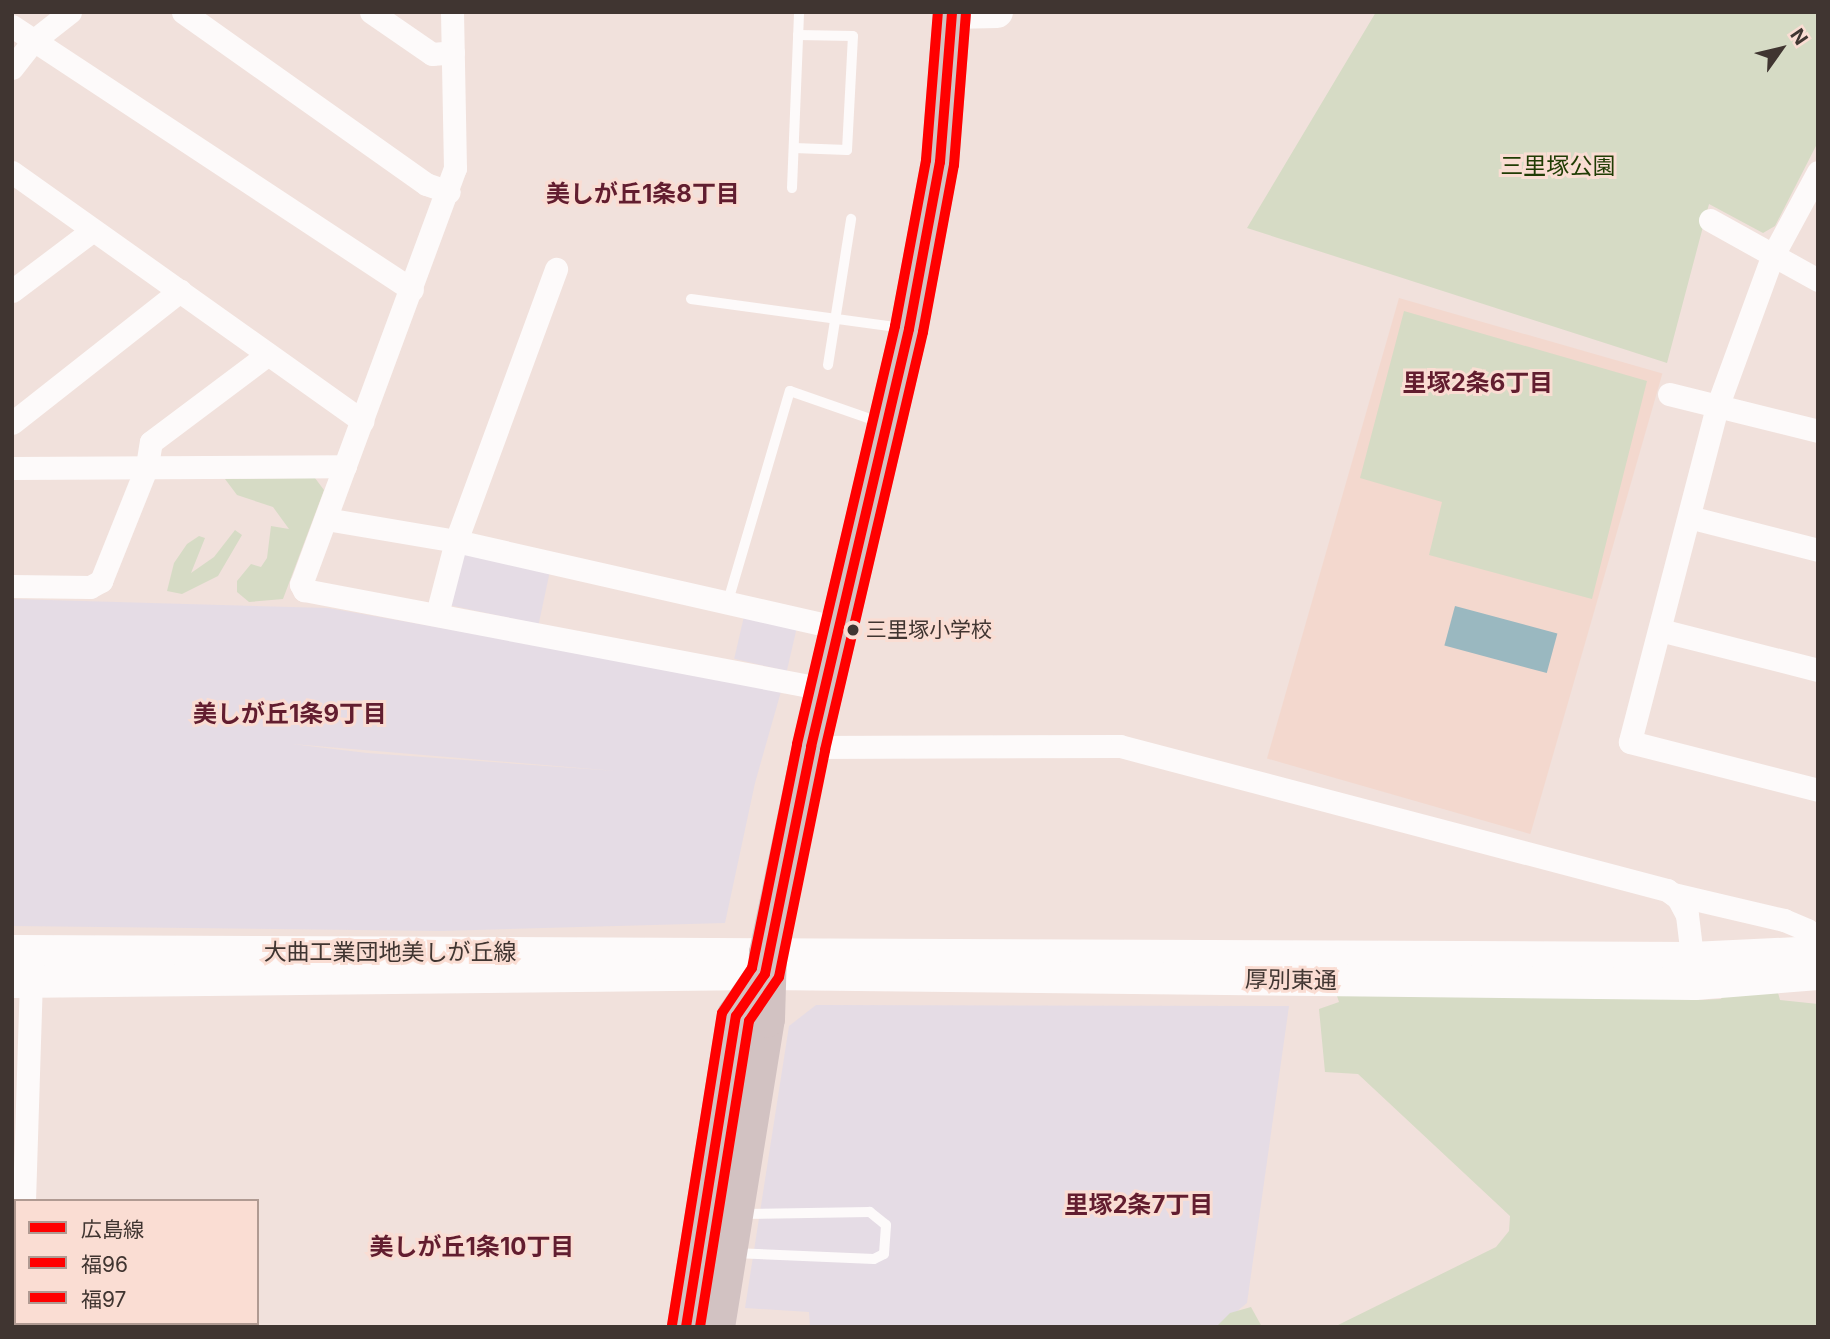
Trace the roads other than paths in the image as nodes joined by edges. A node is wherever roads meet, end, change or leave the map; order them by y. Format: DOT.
graph roads {
  1 [pos="70,12"];
  2 [pos="183,12"];
  3 [pos="371,12"];
  4 [pos="452,12"];
  5 [pos="799,12"];
  6 [pos="997,12"];
  7 [pos="952,13"];
  8 [pos="12,26"];
  9 [pos="798,35"];
  10 [pos="33,41"];
  11 [pos="453,52"];
  12 [pos="12,68"];
  13 [pos="794,148"];
  14 [pos="12,172"];
  15 [pos="1818,172"];
  16 [pos="792,188"];
  17 [pos="449,192"];
  18 [pos="851,219"];
  19 [pos="1710,219"];
  20 [pos="93,230"];
  21 [pos="1772,257"];
  22 [pos="556,270"];
  23 [pos="1818,280"];
  24 [pos="412,290"];
  25 [pos="12,291"];
  26 [pos="180,291"];
  27 [pos="691,299"];
  28 [pos="837,319"];
  29 [pos="909,329"];
  30 [pos="268,354"];
  31 [pos="828,365"];
  32 [pos="1669,394"];
  33 [pos="1717,407"];
  34 [pos="363,421"];
  35 [pos="12,424"];
  36 [pos="888,425"];
  37 [pos="1818,431"];
  38 [pos="147,466"];
  39 [pos="345,466"];
  40 [pos="12,468"];
  41 [pos="1689,517"];
  42 [pos="326,519"];
  43 [pos="456,541"];
  44 [pos="1818,550"];
  45 [pos="12,586"];
  46 [pos="728,601"];
  47 [pos="437,614"];
  48 [pos="840,628"];
  49 [pos="1660,630"];
  50 [pos="1818,670"];
  51 [pos="825,689"];
  52 [pos="810,747"];
  53 [pos="1818,790"];
  54 [pos="1673,894"];
  55 [pos="1818,950"];
  56 [pos="12,951"];
  57 [pos="766,964"];
  58 [pos="1693,971"];
  59 [pos="1818,974"];
  60 [pos="21,982"];
  61 [pos="23,1199"];
  62 [pos="737,1214"];
  63 [pos="730,1253"];
  64 [pos="686,1327"];
  65 [pos="716,1327"];
  1 -- 10 [label="street"];
  2 -- 17 [label="street"];
  3 -- 11 [label="street"];
  4 -- 11 [label="street"];
  5 -- 9 [label="lane"];
  6 -- 7 [label="main road"];
  7 -- 29 [label="highway"];
  8 -- 10 [label="street"];
  9 -- 13 [label="lane"];
  9 -- 13 [label="lane"];
  10 -- 12 [label="street"];
  10 -- 24 [label="street"];
  11 -- 17 [label="street"];
  13 -- 16 [label="lane"];
  14 -- 20 [label="street"];
  15 -- 21 [label="street"];
  17 -- 24 [label="street"];
  18 -- 28 [label="lane"];
  19 -- 21 [label="street"];
  20 -- 25 [label="street"];
  20 -- 26 [label="street"];
  21 -- 23 [label="street"];
  21 -- 33 [label="street"];
  22 -- 43 [label="street"];
  24 -- 34 [label="street"];
  26 -- 30 [label="street"];
  26 -- 35 [label="street"];
  27 -- 28 [label="lane"];
  28 -- 29 [label="lane"];
  28 -- 31 [label="lane"];
  29 -- 36 [label="highway"];
  30 -- 34 [label="street"];
  30 -- 38 [label="street"];
  32 -- 33 [label="street"];
  33 -- 37 [label="street"];
  33 -- 41 [label="street"];
  34 -- 39 [label="street"];
  36 -- 46 [label="lane"];
  36 -- 48 [label="highway"];
  38 -- 39 [label="street"];
  38 -- 40 [label="street"];
  38 -- 45 [label="street"];
  39 -- 42 [label="street"];
  41 -- 44 [label="street"];
  41 -- 49 [label="street"];
  42 -- 43 [label="street"];
  42 -- 47 [label="street"];
  43 -- 46 [label="street"];
  43 -- 47 [label="street"];
  46 -- 48 [label="street"];
  47 -- 51 [label="street"];
  48 -- 51 [label="highway"];
  49 -- 50 [label="street"];
  49 -- 53 [label="street"];
  51 -- 52 [label="highway"];
  52 -- 54 [label="street"];
  52 -- 57 [label="highway"];
  54 -- 55 [label="street"];
  54 -- 58 [label="street"];
  55 -- 58 [label="main road, 厚別東通"];
  56 -- 57 [label="main road, 大曲工業団地美しが丘線"];
  57 -- 58 [label="main road, 厚別東通"];
  57 -- 60 [label="main road, 大曲工業団地美しが丘線"];
  57 -- 62 [label="highway"];
  57 -- 64 [label="highway"];
  58 -- 59 [label="main road, 厚別東通"];
  60 -- 61 [label="street"];
  62 -- 63 [label="highway"];
  62 -- 63 [label="lane"];
  63 -- 65 [label="highway"];
}
